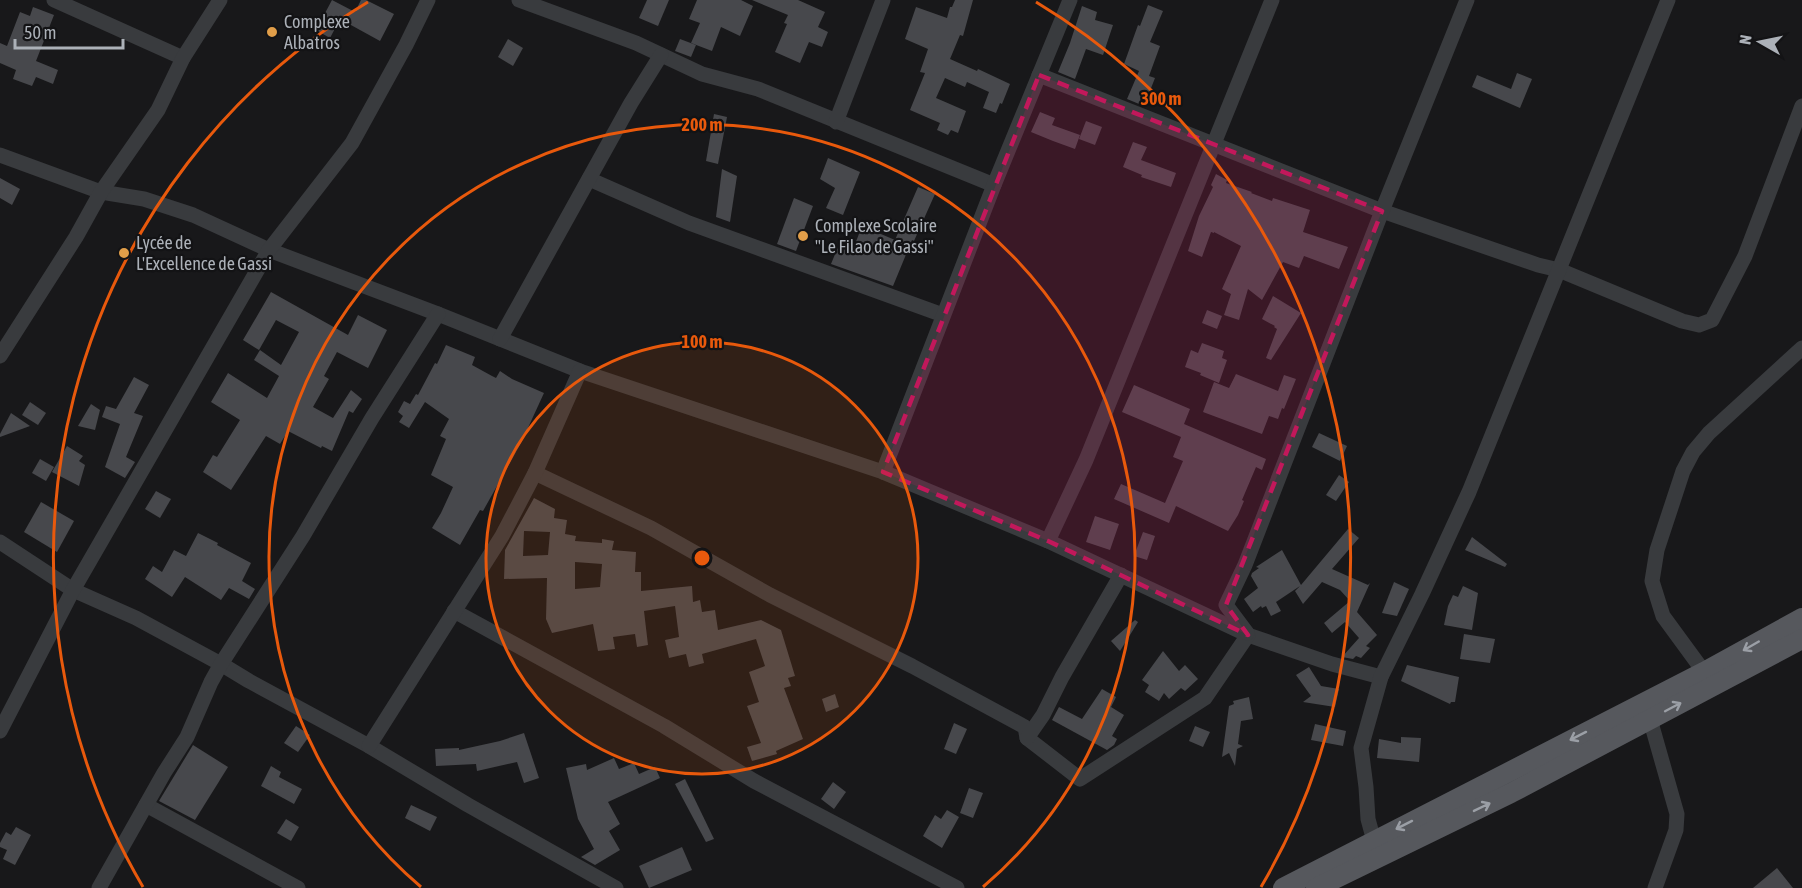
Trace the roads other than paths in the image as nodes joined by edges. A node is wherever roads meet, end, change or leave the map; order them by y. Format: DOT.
graph roads {
  1 [pos="54,0"];
  2 [pos="220,0"];
  3 [pos="428,0"];
  4 [pos="519,0"];
  5 [pos="883,0"];
  6 [pos="1070,0"];
  7 [pos="1272,0"];
  8 [pos="1467,0"];
  9 [pos="1668,0"];
  10 [pos="662,55"];
  11 [pos="183,58"];
  12 [pos="1039,75"];
  13 [pos="1802,106"];
  14 [pos="836,122"];
  15 [pos="1214,143"];
  16 [pos="0,154"];
  17 [pos="589,179"];
  18 [pos="994,185"];
  19 [pos="101,192"];
  20 [pos="1382,211"];
  21 [pos="269,250"];
  22 [pos="1559,270"];
  23 [pos="438,314"];
  24 [pos="943,315"];
  25 [pos="500,339"];
  26 [pos="1802,348"];
  27 [pos="0,356"];
  28 [pos="580,371"];
  29 [pos="883,472"];
  30 [pos="535,473"];
  31 [pos="1048,541"];
  32 [pos="0,542"];
  33 [pos="1121,575"];
  34 [pos="73,590"];
  35 [pos="454,611"];
  36 [pos="1802,618"];
  37 [pos="1248,635"];
  38 [pos="1802,639"];
  39 [pos="221,664"];
  40 [pos="1704,672"];
  41 [pos="1381,677"];
  42 [pos="1650,719"];
  43 [pos="0,731"];
  44 [pos="1027,738"];
  45 [pos="369,746"];
  46 [pos="146,805"];
  47 [pos="1374,841"];
  48 [pos="99,888"];
  49 [pos="298,888"];
  50 [pos="616,888"];
  51 [pos="957,888"];
  52 [pos="1283,888"];
  53 [pos="1316,888"];
  54 [pos="1655,888"];
  1 -- 11 [label="street"];
  2 -- 11 [label="street"];
  3 -- 21 [label="street"];
  4 -- 10 [label="street"];
  5 -- 14 [label="street"];
  6 -- 12 [label="street"];
  7 -- 15 [label="street"];
  8 -- 20 [label="street"];
  9 -- 22 [label="street"];
  10 -- 14 [label="street"];
  10 -- 17 [label="street"];
  11 -- 19 [label="street"];
  12 -- 15 [label="street"];
  12 -- 18 [label="street"];
  13 -- 22 [label="street"];
  14 -- 18 [label="street"];
  15 -- 20 [label="street"];
  15 -- 31 [label="street"];
  16 -- 19 [label="street"];
  17 -- 24 [label="street"];
  17 -- 25 [label="street"];
  18 -- 24 [label="street"];
  19 -- 21 [label="street"];
  19 -- 27 [label="street"];
  20 -- 22 [label="street"];
  20 -- 37 [label="street"];
  21 -- 23 [label="street"];
  21 -- 34 [label="street"];
  22 -- 41 [label="street"];
  23 -- 25 [label="street"];
  23 -- 39 [label="street"];
  24 -- 29 [label="street"];
  25 -- 28 [label="street"];
  26 -- 40 [label="street"];
  28 -- 29 [label="street"];
  28 -- 30 [label="street"];
  29 -- 31 [label="street"];
  30 -- 35 [label="street"];
  30 -- 44 [label="street"];
  31 -- 33 [label="street"];
  32 -- 34 [label="street"];
  33 -- 37 [label="street"];
  33 -- 44 [label="street"];
  34 -- 39 [label="street"];
  34 -- 43 [label="street"];
  35 -- 45 [label="street"];
  35 -- 51 [label="street"];
  36 -- 40 [label="main road, one-way"];
  37 -- 41 [label="street"];
  37 -- 44 [label="street"];
  42 -- 38 [label="main road, one-way"];
  39 -- 45 [label="street"];
  39 -- 46 [label="street"];
  40 -- 47 [label="main road, one-way"];
  41 -- 47 [label="street"];
  53 -- 42 [label="main road, one-way"];
  42 -- 54 [label="street"];
  45 -- 50 [label="street"];
  46 -- 48 [label="street"];
  46 -- 49 [label="street"];
  47 -- 52 [label="main road"];
}
